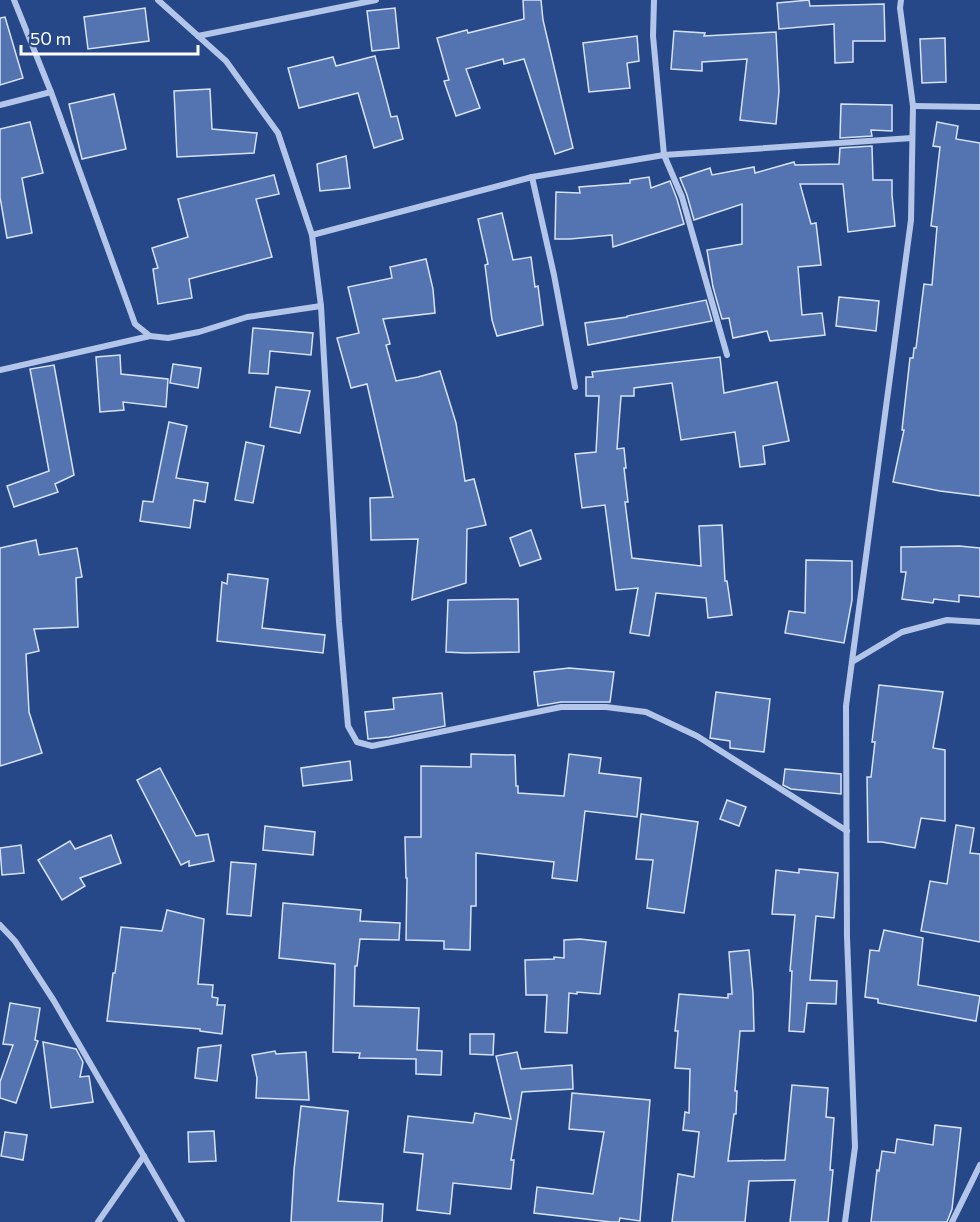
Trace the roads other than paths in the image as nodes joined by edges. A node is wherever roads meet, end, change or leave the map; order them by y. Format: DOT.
graph roads {
  1 [pos="14,0"];
  2 [pos="158,0"];
  3 [pos="376,0"];
  4 [pos="654,0"];
  5 [pos="901,0"];
  6 [pos="198,36"];
  7 [pos="51,92"];
  8 [pos="0,105"];
  9 [pos="913,106"];
  10 [pos="980,107"];
  11 [pos="912,138"];
  12 [pos="664,155"];
  13 [pos="532,177"];
  14 [pos="312,235"];
  15 [pos="321,306"];
  16 [pos="150,336"];
  17 [pos="728,355"];
  18 [pos="0,370"];
  19 [pos="575,387"];
  20 [pos="980,622"];
  21 [pos="852,662"];
  22 [pos="847,831"];
  23 [pos="0,925"];
  24 [pos="144,1156"];
  25 [pos="980,1165"];
  26 [pos="98,1222"];
  27 [pos="182,1222"];
  28 [pos="845,1222"];
  29 [pos="952,1222"];
  1 -- 7 [label="street"];
  2 -- 6 [label="street"];
  3 -- 6 [label="street"];
  4 -- 12 [label="street"];
  5 -- 9 [label="street"];
  6 -- 14 [label="street"];
  7 -- 8 [label="street"];
  7 -- 16 [label="street"];
  9 -- 10 [label="street"];
  9 -- 11 [label="street"];
  11 -- 12 [label="street"];
  11 -- 21 [label="street"];
  12 -- 13 [label="street"];
  12 -- 17 [label="street"];
  13 -- 14 [label="street"];
  13 -- 19 [label="street"];
  14 -- 15 [label="street"];
  15 -- 16 [label="street"];
  15 -- 22 [label="street"];
  16 -- 18 [label="street"];
  20 -- 21 [label="street"];
  21 -- 22 [label="street"];
  22 -- 28 [label="street"];
  23 -- 24 [label="street"];
  24 -- 26 [label="street"];
  24 -- 27 [label="street"];
  25 -- 29 [label="street"];
}
